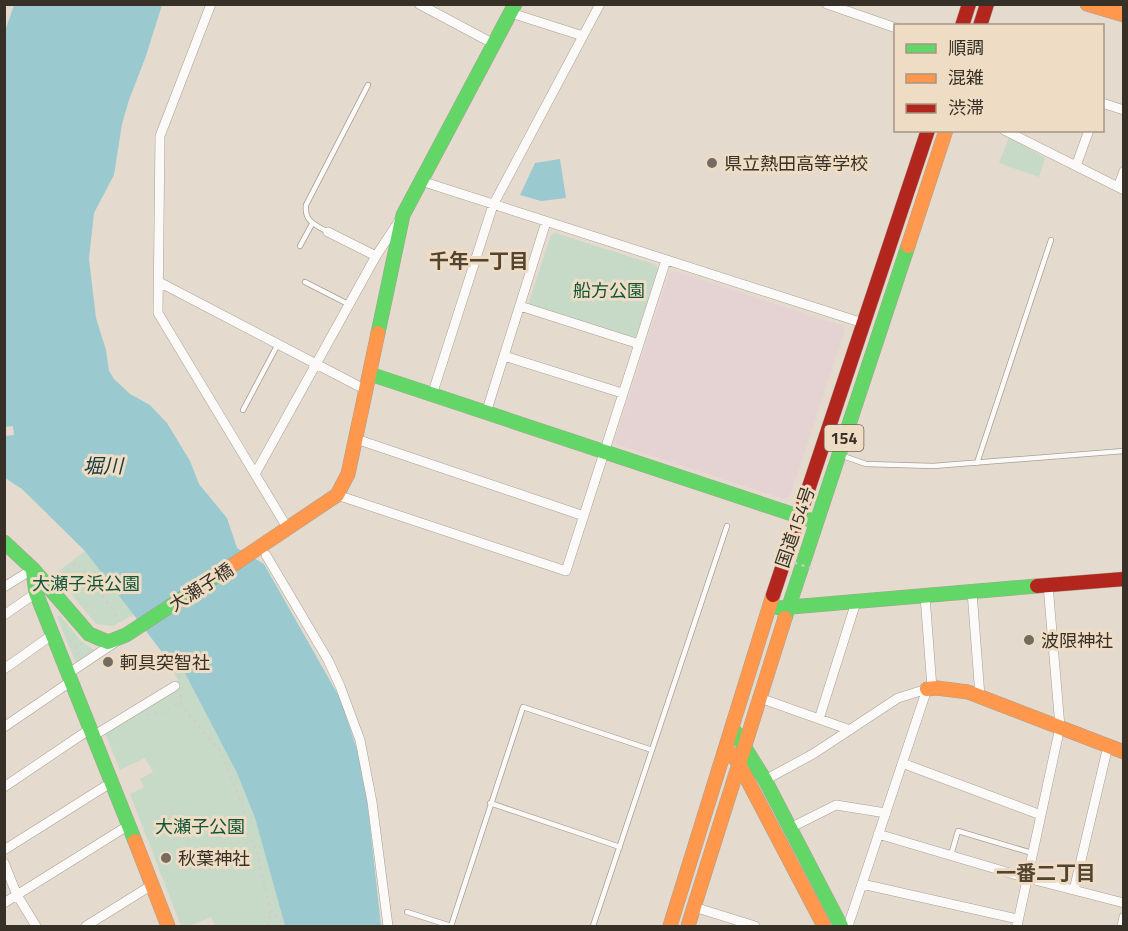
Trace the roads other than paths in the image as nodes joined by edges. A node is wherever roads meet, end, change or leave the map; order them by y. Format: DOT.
graph roads {
  1 [pos="211,4"];
  2 [pos="419,4"];
  3 [pos="600,4"];
  4 [pos="827,4"];
  5 [pos="969,4"];
  6 [pos="987,4"];
  7 [pos="1087,4"];
  8 [pos="513,9"];
  9 [pos="1124,15"];
  10 [pos="963,24"];
  11 [pos="981,24"];
  12 [pos="894,27"];
  13 [pos="583,36"];
  14 [pos="494,44"];
  15 [pos="368,85"];
  16 [pos="1104,104"];
  17 [pos="1124,110"];
  18 [pos="927,132"];
  19 [pos="945,132"];
  20 [pos="1008,132"];
  21 [pos="1088,132"];
  22 [pos="1076,166"];
  23 [pos="1124,171"];
  24 [pos="421,181"];
  25 [pos="1121,189"];
  26 [pos="493,205"];
  27 [pos="403,215"];
  28 [pos="546,222"];
  29 [pos="312,224"];
  30 [pos="328,232"];
  31 [pos="1051,240"];
  32 [pos="300,246"];
  33 [pos="376,256"];
  34 [pos="666,261"];
  35 [pos="159,282"];
  36 [pos="305,282"];
  37 [pos="349,304"];
  38 [pos="520,306"];
  39 [pos="863,323"];
  40 [pos="278,344"];
  41 [pos="639,344"];
  42 [pos="504,356"];
  43 [pos="316,364"];
  44 [pos="370,374"];
  45 [pos="366,390"];
  46 [pos="622,393"];
  47 [pos="432,395"];
  48 [pos="243,410"];
  49 [pos="486,413"];
  50 [pos="356,439"];
  51 [pos="1124,451"];
  52 [pos="604,452"];
  53 [pos="838,454"];
  54 [pos="977,463"];
  55 [pos="255,474"];
  56 [pos="337,495"];
  57 [pos="585,516"];
  58 [pos="798,517"];
  59 [pos="816,522"];
  60 [pos="727,526"];
  61 [pos="288,529"];
  62 [pos="4,542"];
  63 [pos="263,551"];
  64 [pos="33,569"];
  65 [pos="1124,579"];
  66 [pos="1048,585"];
  67 [pos="4,586"];
  68 [pos="972,592"];
  69 [pos="36,593"];
  70 [pos="925,596"];
  71 [pos="856,602"];
  72 [pos="788,608"];
  73 [pos="768,609"];
  74 [pos="4,615"];
  75 [pos="52,635"];
  76 [pos="126,635"];
  77 [pos="4,669"];
  78 [pos="70,678"];
  79 [pos="179,688"];
  80 [pos="930,688"];
  81 [pos="980,696"];
  82 [pos="760,698"];
  83 [pos="819,719"];
  84 [pos="4,727"];
  85 [pos="1060,727"];
  86 [pos="732,728"];
  87 [pos="850,730"];
  88 [pos="92,733"];
  89 [pos="745,746"];
  90 [pos="1108,746"];
  91 [pos="726,748"];
  92 [pos="652,750"];
  93 [pos="1124,752"];
  94 [pos="902,763"];
  95 [pos="739,764"];
  96 [pos="765,780"];
  97 [pos="112,782"];
  98 [pos="4,787"];
  99 [pos="490,803"];
  100 [pos="886,813"];
  101 [pos="1041,815"];
  102 [pos="129,825"];
  103 [pos="790,828"];
  104 [pos="878,834"];
  105 [pos="620,847"];
  106 [pos="4,850"];
  107 [pos="1032,854"];
  108 [pos="950,856"];
  109 [pos="4,863"];
  110 [pos="1027,878"];
  111 [pos="862,884"];
  112 [pos="152,885"];
  113 [pos="1074,890"];
  114 [pos="17,895"];
  115 [pos="4,903"];
  116 [pos="1124,903"];
  117 [pos="694,907"];
  118 [pos="407,912"];
  119 [pos="1124,917"];
  120 [pos="1017,923"];
  121 [pos="452,926"];
  122 [pos="36,927"];
  123 [pos="86,927"];
  124 [pos="168,927"];
  125 [pos="388,927"];
  126 [pos="593,927"];
  127 [pos="670,927"];
  128 [pos="688,927"];
  129 [pos="755,927"];
  130 [pos="824,927"];
  131 [pos="841,927"];
  132 [pos="848,927"];
  133 [pos="1122,927"];
  1 -- 35 [label="street"];
  2 -- 14 [label="street"];
  3 -- 13 [label="street"];
  4 -- 12 [label="street"];
  5 -- 10 [label="main road"];
  6 -- 11 [label="main road"];
  7 -- 9 [label="main road"];
  8 -- 13 [label="street"];
  8 -- 14 [label="main road"];
  13 -- 26 [label="street"];
  14 -- 24 [label="main road"];
  15 -- 29 [label="lane"];
  16 -- 17 [label="street"];
  18 -- 39 [label="main road, 国道154号 / 154"];
  19 -- 53 [label="main road, 国道154号 / 154"];
  20 -- 22 [label="street"];
  21 -- 22 [label="street"];
  22 -- 25 [label="street"];
  23 -- 25 [label="street"];
  24 -- 26 [label="street"];
  24 -- 27 [label="main road"];
  26 -- 28 [label="street"];
  26 -- 47 [label="street"];
  27 -- 33 [label="street"];
  27 -- 44 [label="main road"];
  28 -- 34 [label="street"];
  28 -- 38 [label="street"];
  29 -- 30 [label="lane"];
  29 -- 32 [label="lane"];
  30 -- 33 [label="street"];
  31 -- 54 [label="lane"];
  33 -- 37 [label="street"];
  34 -- 39 [label="street"];
  34 -- 41 [label="street"];
  35 -- 40 [label="street"];
  35 -- 55 [label="street"];
  36 -- 37 [label="lane"];
  37 -- 43 [label="street"];
  38 -- 41 [label="street"];
  38 -- 42 [label="street"];
  39 -- 58 [label="main road, 国道154号 / 154"];
  40 -- 43 [label="street"];
  40 -- 48 [label="lane"];
  41 -- 46 [label="street"];
  42 -- 46 [label="street"];
  42 -- 49 [label="street"];
  43 -- 45 [label="street"];
  43 -- 55 [label="street"];
  44 -- 45 [label="main road"];
  44 -- 47 [label="main road"];
  45 -- 50 [label="main road"];
  46 -- 52 [label="street"];
  47 -- 49 [label="main road"];
  49 -- 52 [label="main road"];
  50 -- 56 [label="main road"];
  50 -- 57 [label="street"];
  51 -- 54 [label="lane"];
  52 -- 57 [label="street"];
  52 -- 58 [label="main road"];
  53 -- 54 [label="lane"];
  53 -- 59 [label="main road, 国道154号 / 154"];
  55 -- 61 [label="street"];
  56 -- 57 [label="street"];
  56 -- 61 [label="main road, 大瀬子橋"];
  58 -- 59 [label="main road"];
  58 -- 73 [label="main road, 国道154号 / 154"];
  59 -- 72 [label="main road, 国道154号 / 154"];
  60 -- 92 [label="lane"];
  61 -- 63 [label="main road, 大瀬子橋"];
  62 -- 64 [label="main road"];
  63 -- 76 [label="main road, 大瀬子橋"];
  63 -- 125 [label="street"];
  64 -- 67 [label="street"];
  64 -- 69 [label="main road"];
  64 -- 76 [label="main road"];
  65 -- 66 [label="main road"];
  66 -- 68 [label="main road"];
  66 -- 85 [label="street"];
  68 -- 70 [label="main road"];
  68 -- 81 [label="street"];
  69 -- 74 [label="street"];
  69 -- 75 [label="main road"];
  70 -- 71 [label="main road"];
  70 -- 80 [label="street"];
  71 -- 72 [label="main road"];
  71 -- 83 [label="street"];
  72 -- 73 [label="main road"];
  72 -- 82 [label="main road, 国道154号 / 154"];
  73 -- 86 [label="main road, 国道154号 / 154"];
  75 -- 77 [label="street"];
  75 -- 78 [label="main road"];
  76 -- 78 [label="street"];
  78 -- 84 [label="street"];
  78 -- 88 [label="main road"];
  79 -- 88 [label="street"];
  80 -- 81 [label="main road"];
  80 -- 87 [label="street"];
  80 -- 94 [label="street"];
  81 -- 85 [label="main road"];
  82 -- 83 [label="street"];
  82 -- 89 [label="main road, 国道154号 / 154"];
  83 -- 87 [label="street"];
  85 -- 90 [label="main road"];
  85 -- 101 [label="street"];
  86 -- 89 [label="main road"];
  86 -- 91 [label="main road, 国道154号 / 154"];
  87 -- 96 [label="street"];
  88 -- 97 [label="main road"];
  88 -- 98 [label="street"];
  89 -- 95 [label="main road, 国道154号 / 154"];
  89 -- 96 [label="main road"];
  90 -- 93 [label="main road"];
  90 -- 113 [label="street"];
  91 -- 95 [label="main road"];
  91 -- 127 [label="main road, 国道154号 / 154"];
  92 -- 99 [label="lane"];
  92 -- 105 [label="lane"];
  94 -- 100 [label="street"];
  94 -- 101 [label="street"];
  95 -- 117 [label="main road, 国道154号 / 154"];
  95 -- 130 [label="main road"];
  96 -- 103 [label="main road"];
  97 -- 102 [label="main road"];
  97 -- 106 [label="street"];
  99 -- 105 [label="lane"];
  99 -- 121 [label="lane"];
  100 -- 103 [label="street"];
  100 -- 104 [label="street"];
  101 -- 107 [label="street"];
  102 -- 112 [label="main road"];
  102 -- 114 [label="street"];
  103 -- 131 [label="main road"];
  104 -- 108 [label="street"];
  104 -- 111 [label="street"];
  105 -- 126 [label="lane"];
  107 -- 108 [label="lane"];
  107 -- 110 [label="street"];
  108 -- 110 [label="street"];
  109 -- 114 [label="street"];
  110 -- 113 [label="street"];
  110 -- 120 [label="street"];
  111 -- 120 [label="street"];
  111 -- 132 [label="street"];
  112 -- 123 [label="street"];
  112 -- 124 [label="main road"];
  113 -- 116 [label="street"];
  114 -- 115 [label="street"];
  114 -- 122 [label="street"];
  117 -- 128 [label="main road, 国道154号 / 154"];
  117 -- 129 [label="street"];
  118 -- 121 [label="lane"];
  119 -- 133 [label="street"];
}
